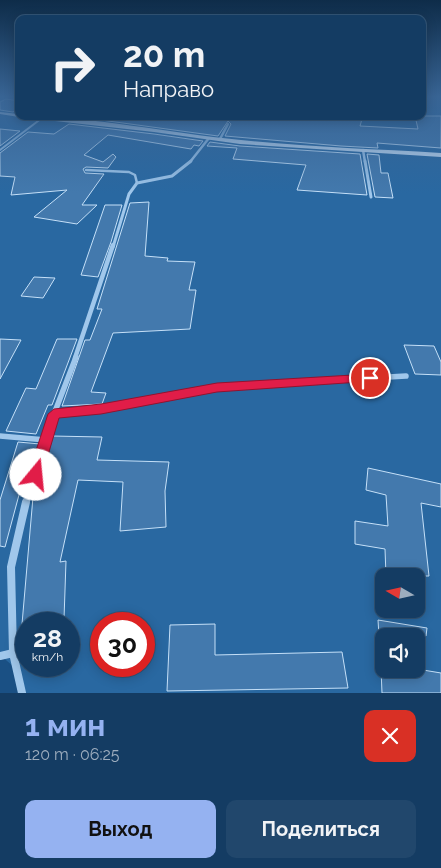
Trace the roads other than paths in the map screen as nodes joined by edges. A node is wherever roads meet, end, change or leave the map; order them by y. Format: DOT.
graph roads {
  1 [pos="28,128"];
  2 [pos="128,128"];
  3 [pos="226,128"];
  4 [pos="209,138"];
  5 [pos="220,139"];
  6 [pos="0,150"];
  7 [pos="363,150"];
  8 [pos="441,155"];
  9 [pos="86,170"];
  10 [pos="138,183"];
  11 [pos="370,197"];
  12 [pos="406,376"];
  13 [pos="54,414"];
  14 [pos="0,436"];
  15 [pos="46,440"];
  16 [pos="13,653"];
  17 [pos="0,656"];
  18 [pos="22,693"];
  1 -- 6 [label="lane"];
  2 -- 4 [label="street"];
  3 -- 5 [label="street"];
  4 -- 5 [label="street"];
  4 -- 10 [label="street"];
  5 -- 7 [label="street"];
  7 -- 8 [label="street"];
  7 -- 11 [label="street"];
  9 -- 10 [label="lane"];
  10 -- 13 [label="street"];
  12 -- 13 [label="street"];
  13 -- 15 [label="street"];
  14 -- 15 [label="street"];
  15 -- 16 [label="street"];
  16 -- 17 [label="street"];
  16 -- 18 [label="street"];
}
